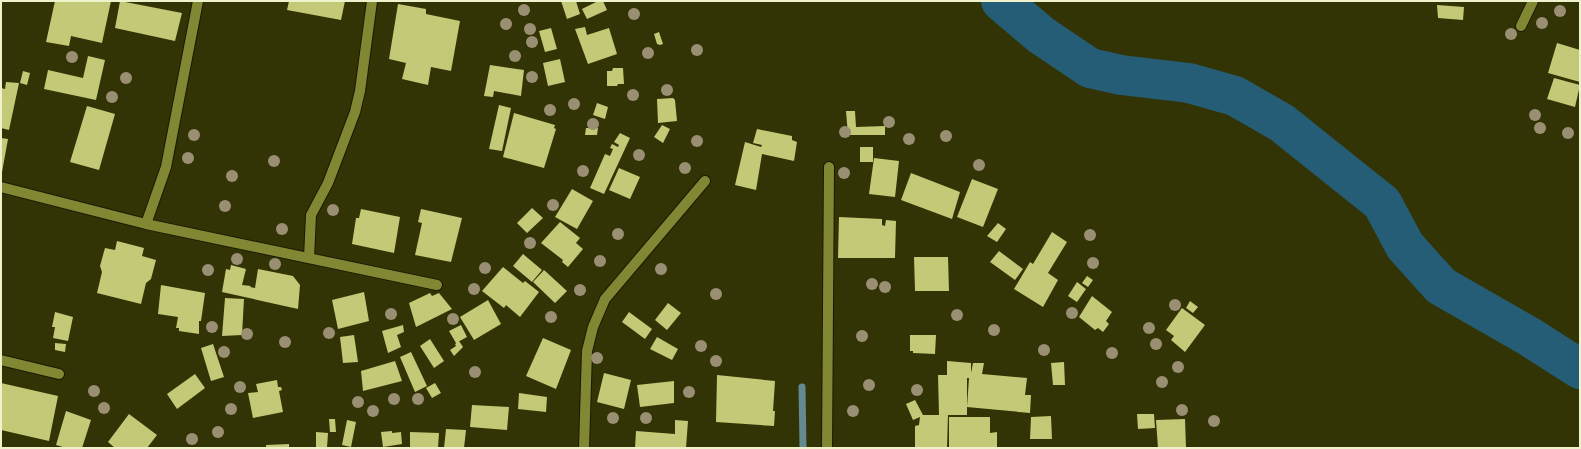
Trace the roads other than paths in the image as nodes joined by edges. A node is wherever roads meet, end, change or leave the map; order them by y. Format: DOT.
graph roads {
  1 [pos="198,1"];
  2 [pos="372,1"];
  3 [pos="1533,1"];
  4 [pos="1521,26"];
  5 [pos="829,167"];
  6 [pos="706,181"];
  7 [pos="1,187"];
  8 [pos="146,224"];
  9 [pos="309,258"];
  10 [pos="437,285"];
  11 [pos="1,360"];
  12 [pos="59,374"];
  13 [pos="584,448"];
  14 [pos="827,448"];
  1 -- 8 [label="street"];
  2 -- 9 [label="street"];
  3 -- 4 [label="street"];
  5 -- 14 [label="street"];
  6 -- 13 [label="street"];
  7 -- 8 [label="street"];
  8 -- 9 [label="street"];
  9 -- 10 [label="street"];
  11 -- 12 [label="street"];
}
